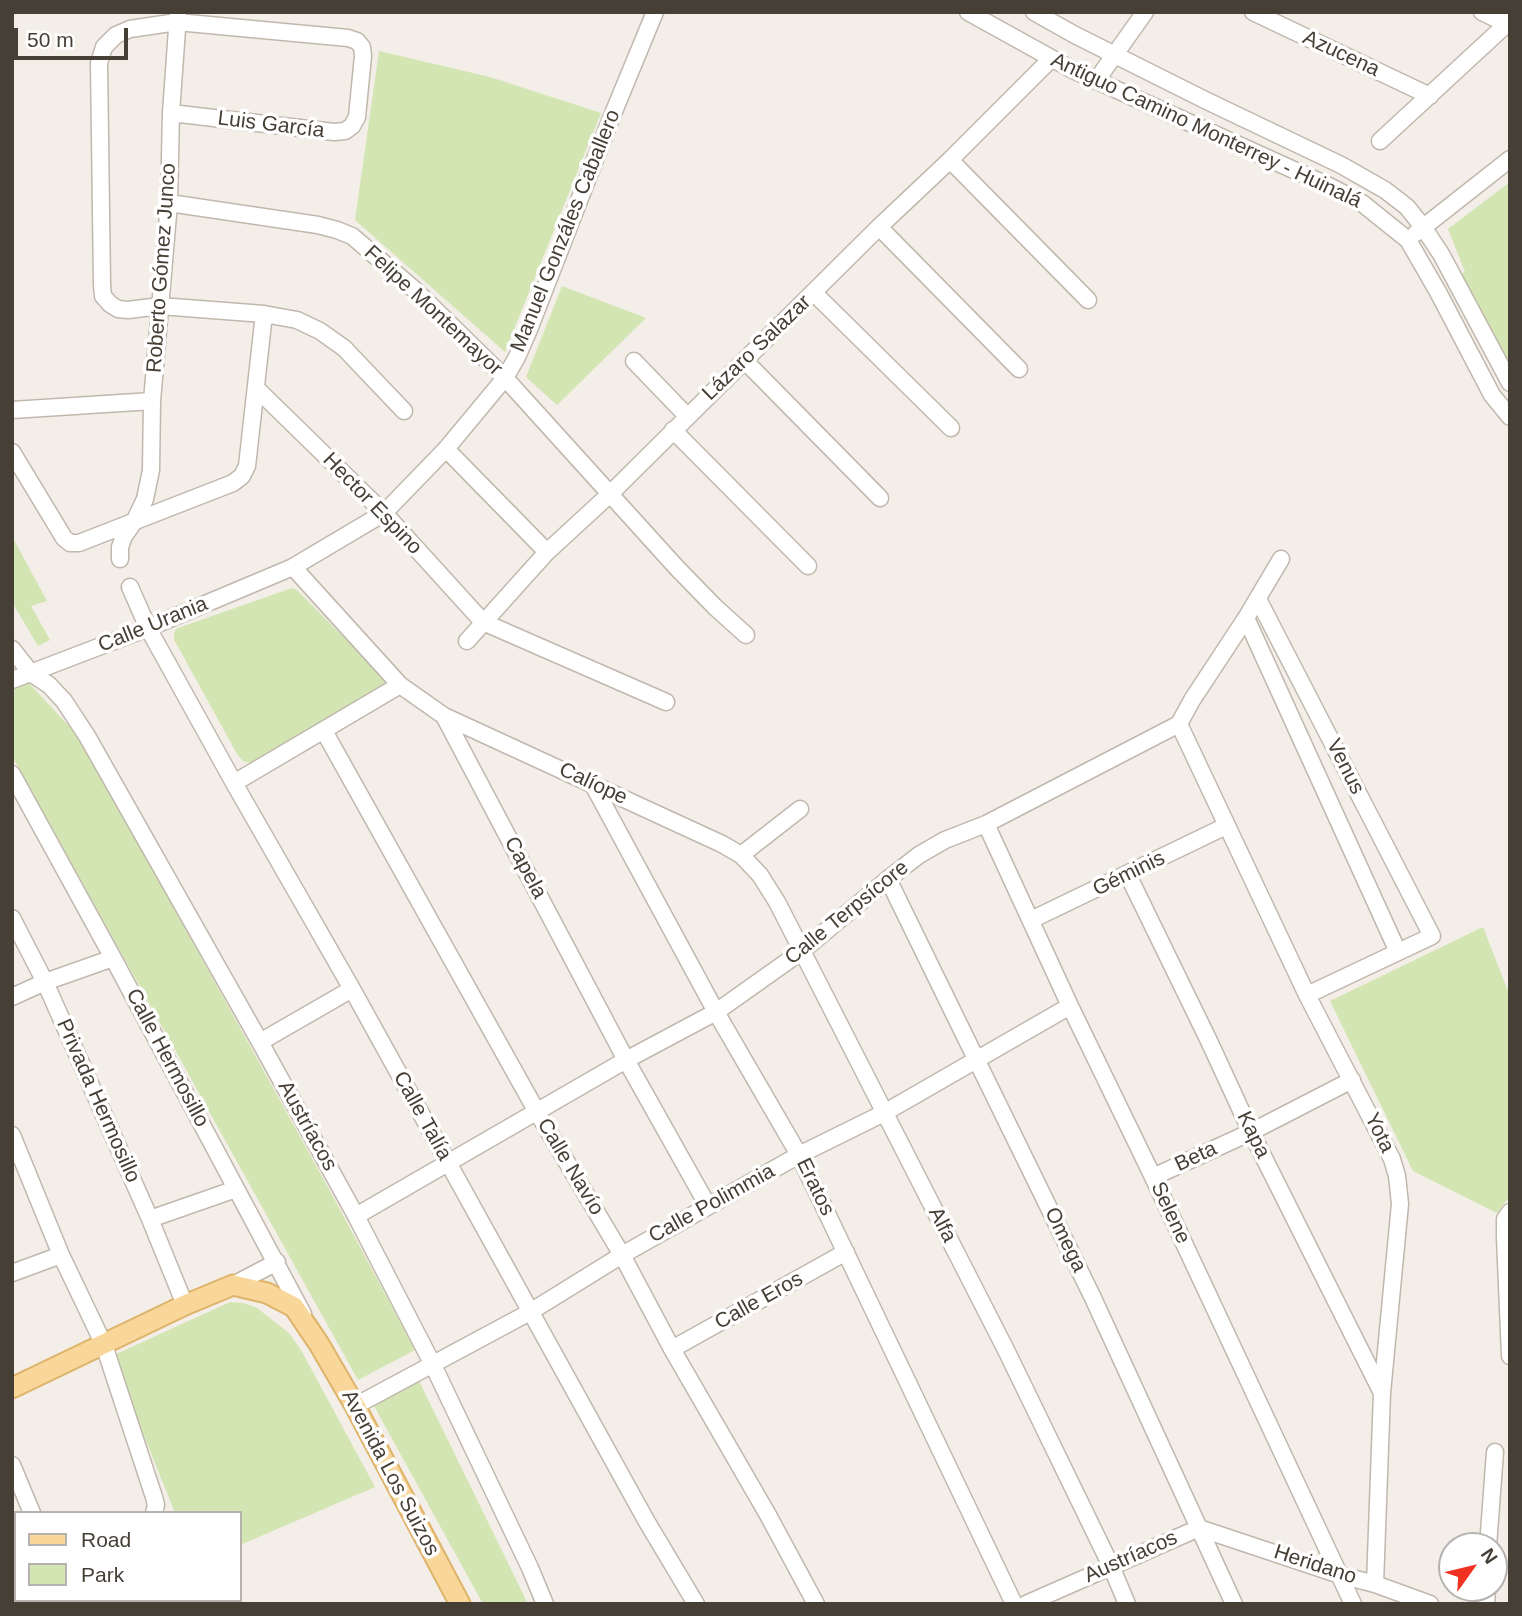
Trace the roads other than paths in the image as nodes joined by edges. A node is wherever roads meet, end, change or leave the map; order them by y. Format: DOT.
graph roads {
  1 [pos="654,12"];
  2 [pos="968,12"];
  3 [pos="1034,12"];
  4 [pos="1145,12"];
  5 [pos="1253,12"];
  6 [pos="1482,12"];
  7 [pos="177,17"];
  8 [pos="1508,23"];
  9 [pos="1116,55"];
  10 [pos="1051,58"];
  11 [pos="1096,81"];
  12 [pos="1430,96"];
  13 [pos="171,113"];
  14 [pos="1380,141"];
  15 [pos="1510,159"];
  16 [pos="950,160"];
  17 [pos="1342,165"];
  18 [pos="1329,186"];
  19 [pos="169,203"];
  20 [pos="879,227"];
  21 [pos="1423,227"];
  22 [pos="1408,240"];
  23 [pos="814,293"];
  24 [pos="1088,300"];
  25 [pos="160,306"];
  26 [pos="264,314"];
  27 [pos="634,361"];
  28 [pos="745,361"];
  29 [pos="1019,369"];
  30 [pos="505,378"];
  31 [pos="1510,383"];
  32 [pos="257,389"];
  33 [pos="152,401"];
  34 [pos="12,410"];
  35 [pos="404,411"];
  36 [pos="687,416"];
  37 [pos="1510,417"];
  38 [pos="951,428"];
  39 [pos="673,430"];
  40 [pos="446,449"];
  41 [pos="12,452"];
  42 [pos="610,494"];
  43 [pos="880,498"];
  44 [pos="384,513"];
  45 [pos="134,522"];
  46 [pos="547,552"];
  47 [pos="120,559"];
  48 [pos="1281,559"];
  49 [pos="808,566"];
  50 [pos="293,567"];
  51 [pos="130,587"];
  52 [pos="1258,599"];
  53 [pos="1246,618"];
  54 [pos="483,622"];
  55 [pos="148,628"];
  56 [pos="746,635"];
  57 [pos="467,641"];
  58 [pos="12,649"];
  59 [pos="31,673"];
  60 [pos="12,680"];
  61 [pos="400,685"];
  62 [pos="666,702"];
  63 [pos="444,716"];
  64 [pos="1178,724"];
  65 [pos="324,731"];
  66 [pos="14,783"];
  67 [pos="234,783"];
  68 [pos="592,783"];
  69 [pos="800,809"];
  70 [pos="986,824"];
  71 [pos="1226,827"];
  72 [pos="741,855"];
  73 [pos="1128,874"];
  74 [pos="888,879"];
  75 [pos="12,918"];
  76 [pos="1031,919"];
  77 [pos="802,951"];
  78 [pos="1398,951"];
  79 [pos="113,958"];
  80 [pos="45,982"];
  81 [pos="352,989"];
  82 [pos="1307,995"];
  83 [pos="12,997"];
  84 [pos="1070,1006"];
  85 [pos="716,1012"];
  86 [pos="260,1042"];
  87 [pos="626,1060"];
  88 [pos="978,1060"];
  89 [pos="1352,1080"];
  90 [pos="537,1112"];
  91 [pos="884,1113"];
  92 [pos="1251,1132"];
  93 [pos="12,1135"];
  94 [pos="799,1155"];
  95 [pos="448,1162"];
  96 [pos="1153,1177"];
  97 [pos="236,1189"];
  98 [pos="708,1206"];
  99 [pos="1510,1212"];
  100 [pos="356,1216"];
  101 [pos="150,1219"];
  102 [pos="846,1252"];
  103 [pos="61,1255"];
  104 [pos="622,1255"];
  105 [pos="277,1262"];
  106 [pos="12,1273"];
  107 [pos="233,1285"];
  108 [pos="185,1305"];
  109 [pos="530,1312"];
  110 [pos="319,1344"];
  111 [pos="104,1345"];
  112 [pos="672,1349"];
  113 [pos="1510,1356"];
  114 [pos="433,1365"];
  115 [pos="12,1388"];
  116 [pos="1382,1393"];
  117 [pos="355,1406"];
  118 [pos="1495,1452"];
  119 [pos="12,1465"];
  120 [pos="32,1511"];
  121 [pos="154,1511"];
  122 [pos="1199,1528"];
  123 [pos="1489,1532"];
  124 [pos="1111,1566"];
  125 [pos="1340,1575"];
  126 [pos="1375,1584"];
  127 [pos="458,1603"];
  128 [pos="545,1604"];
  129 [pos="696,1604"];
  130 [pos="816,1604"];
  131 [pos="1014,1604"];
  132 [pos="1026,1604"];
  133 [pos="1127,1604"];
  134 [pos="1234,1604"];
  135 [pos="1353,1604"];
  136 [pos="1430,1604"];
  1 -- 30 [label="street, Manuel Gonzáles Caballero"];
  2 -- 10 [label="street, Antiguo Camino Monterrey - Huinalá"];
  3 -- 9 [label="street, Antiguo Camino Monterrey - Huinalá"];
  4 -- 9 [label="street"];
  5 -- 12 [label="street, Azucena"];
  6 -- 8 [label="street"];
  7 -- 13 [label="street, Roberto Gómez Junco"];
  7 -- 13 [label="street, Luis García"];
  7 -- 25 [label="street"];
  8 -- 12 [label="street"];
  9 -- 11 [label="street"];
  9 -- 17 [label="street, Antiguo Camino Monterrey - Huinalá"];
  10 -- 11 [label="street, Antiguo Camino Monterrey - Huinalá"];
  10 -- 16 [label="street, Lázaro Salazar"];
  11 -- 18 [label="street, Antiguo Camino Monterrey - Huinalá"];
  12 -- 14 [label="street"];
  13 -- 19 [label="street, Roberto Gómez Junco"];
  15 -- 21 [label="street"];
  16 -- 20 [label="street, Lázaro Salazar"];
  16 -- 24 [label="street"];
  17 -- 18 [label="street"];
  17 -- 21 [label="street, Antiguo Camino Monterrey - Huinalá"];
  18 -- 22 [label="street, Antiguo Camino Monterrey - Huinalá"];
  19 -- 25 [label="street, Roberto Gómez Junco"];
  19 -- 30 [label="street, Felipe Montemayor"];
  20 -- 23 [label="street, Lázaro Salazar"];
  20 -- 29 [label="street"];
  21 -- 22 [label="street"];
  21 -- 31 [label="street, Antiguo Camino Monterrey - Huinalá"];
  22 -- 37 [label="street, Antiguo Camino Monterrey - Huinalá"];
  23 -- 28 [label="street, Lázaro Salazar"];
  23 -- 38 [label="street"];
  25 -- 26 [label="street"];
  25 -- 33 [label="street, Roberto Gómez Junco"];
  26 -- 32 [label="street"];
  26 -- 35 [label="street"];
  27 -- 36 [label="street"];
  28 -- 36 [label="street, Lázaro Salazar"];
  28 -- 43 [label="street"];
  30 -- 40 [label="street, Manuel Gonzáles Caballero"];
  30 -- 42 [label="street, Felipe Montemayor"];
  32 -- 44 [label="street, Hector Espino"];
  32 -- 45 [label="street"];
  33 -- 34 [label="street"];
  33 -- 45 [label="street, Roberto Gómez Junco"];
  36 -- 39 [label="street, Lázaro Salazar"];
  39 -- 42 [label="street, Lázaro Salazar"];
  39 -- 49 [label="street"];
  40 -- 44 [label="street, Manuel Gonzáles Caballero"];
  40 -- 46 [label="street"];
  41 -- 45 [label="street"];
  42 -- 46 [label="street, Lázaro Salazar"];
  42 -- 56 [label="street, Felipe Montemayor"];
  44 -- 50 [label="street, Manuel Gonzáles Caballero"];
  44 -- 54 [label="street, Hector Espino"];
  45 -- 47 [label="street, Roberto Gómez Junco"];
  46 -- 54 [label="street, Lázaro Salazar"];
  48 -- 52 [label="street"];
  50 -- 55 [label="street, Calle Urania"];
  50 -- 61 [label="street, Capela"];
  51 -- 55 [label="street, Calle Talía"];
  52 -- 53 [label="street"];
  52 -- 78 [label="street, Venus"];
  53 -- 64 [label="street"];
  53 -- 78 [label="street, Venus"];
  54 -- 57 [label="street, Lázaro Salazar"];
  54 -- 62 [label="street"];
  55 -- 59 [label="street, Calle Urania"];
  55 -- 67 [label="street, Calle Talía"];
  58 -- 59 [label="street"];
  59 -- 60 [label="street, Calle Urania"];
  59 -- 86 [label="street, Austríacos"];
  61 -- 63 [label="street, Capela"];
  61 -- 65 [label="street"];
  63 -- 68 [label="street, Calíope"];
  63 -- 87 [label="street, Capela"];
  64 -- 70 [label="street, Calle Terpsícore"];
  64 -- 71 [label="street, Yota"];
  65 -- 67 [label="street"];
  65 -- 90 [label="street, Calle Navío"];
  66 -- 79 [label="street, Calle Hermosillo"];
  67 -- 81 [label="street, Calle Talía"];
  68 -- 72 [label="street, Calíope"];
  68 -- 85 [label="street, Eratos"];
  69 -- 72 [label="street"];
  70 -- 74 [label="street, Calle Terpsícore"];
  70 -- 76 [label="street, Selene"];
  71 -- 73 [label="street, Géminis"];
  71 -- 82 [label="street, Yota"];
  72 -- 77 [label="street, Alfa"];
  73 -- 76 [label="street, Géminis"];
  73 -- 92 [label="street, Kapa"];
  74 -- 77 [label="street, Calle Terpsícore"];
  74 -- 88 [label="street, Omega"];
  75 -- 80 [label="street, Privada Hermosillo"];
  76 -- 84 [label="street, Selene"];
  77 -- 85 [label="street, Calle Terpsícore"];
  77 -- 91 [label="street, Alfa"];
  78 -- 82 [label="street"];
  79 -- 80 [label="street"];
  79 -- 97 [label="street, Calle Hermosillo"];
  80 -- 83 [label="street"];
  80 -- 101 [label="street, Privada Hermosillo"];
  81 -- 86 [label="street"];
  81 -- 95 [label="street, Calle Talía"];
  82 -- 89 [label="street, Yota"];
  84 -- 88 [label="street, Calle Polimmia"];
  84 -- 96 [label="street, Selene"];
  85 -- 87 [label="street, Calle Terpsícore"];
  85 -- 94 [label="street, Eratos"];
  86 -- 100 [label="street, Austríacos"];
  87 -- 90 [label="street, Calle Terpsícore"];
  87 -- 98 [label="street, Capela"];
  88 -- 91 [label="street, Calle Polimmia"];
  88 -- 122 [label="street, Omega"];
  89 -- 92 [label="street, Beta"];
  89 -- 116 [label="street, Yota"];
  90 -- 95 [label="street, Calle Terpsícore"];
  90 -- 104 [label="street, Calle Navío"];
  91 -- 94 [label="street, Calle Polimmia"];
  91 -- 124 [label="street, Alfa"];
  92 -- 96 [label="street, Beta"];
  92 -- 116 [label="street, Kapa"];
  93 -- 103 [label="street"];
  94 -- 98 [label="street, Calle Polimmia"];
  94 -- 102 [label="street, Eratos"];
  95 -- 100 [label="street, Calle Terpsícore"];
  95 -- 109 [label="street, Calle Talía"];
  96 -- 125 [label="street, Selene"];
  97 -- 101 [label="street"];
  97 -- 105 [label="street, Calle Hermosillo"];
  98 -- 104 [label="street, Calle Polimmia"];
  99 -- 113 [label="street"];
  100 -- 114 [label="street, Austríacos"];
  101 -- 108 [label="street, Privada Hermosillo"];
  102 -- 112 [label="street, Calle Eros"];
  102 -- 131 [label="street, Eratos"];
  103 -- 106 [label="street"];
  103 -- 111 [label="street"];
  104 -- 109 [label="street, Calle Polimmia"];
  104 -- 112 [label="street, Calle Navío"];
  105 -- 107 [label="street"];
  105 -- 110 [label="street, Calle Hermosillo"];
  107 -- 108 [label="main road"];
  107 -- 110 [label="main road, Avenida Los Suizos"];
  108 -- 111 [label="main road"];
  109 -- 114 [label="street, Calle Polimmia"];
  109 -- 129 [label="street, Calle Talía"];
  110 -- 117 [label="main road, Avenida Los Suizos"];
  111 -- 115 [label="main road"];
  111 -- 121 [label="street"];
  112 -- 130 [label="street, Calle Navío"];
  114 -- 117 [label="street, Calle Polimmia"];
  114 -- 128 [label="street, Austríacos"];
  116 -- 126 [label="street, Yota"];
  117 -- 127 [label="main road, Avenida Los Suizos"];
  118 -- 123 [label="street"];
  119 -- 120 [label="street"];
  122 -- 124 [label="street, Austríacos"];
  122 -- 125 [label="street, Heridano"];
  122 -- 134 [label="street, Omega"];
  124 -- 132 [label="street, Austríacos"];
  124 -- 133 [label="street, Alfa"];
  125 -- 126 [label="street, Heridano"];
  125 -- 135 [label="street, Selene"];
  126 -- 136 [label="street, Heridano"];
}
